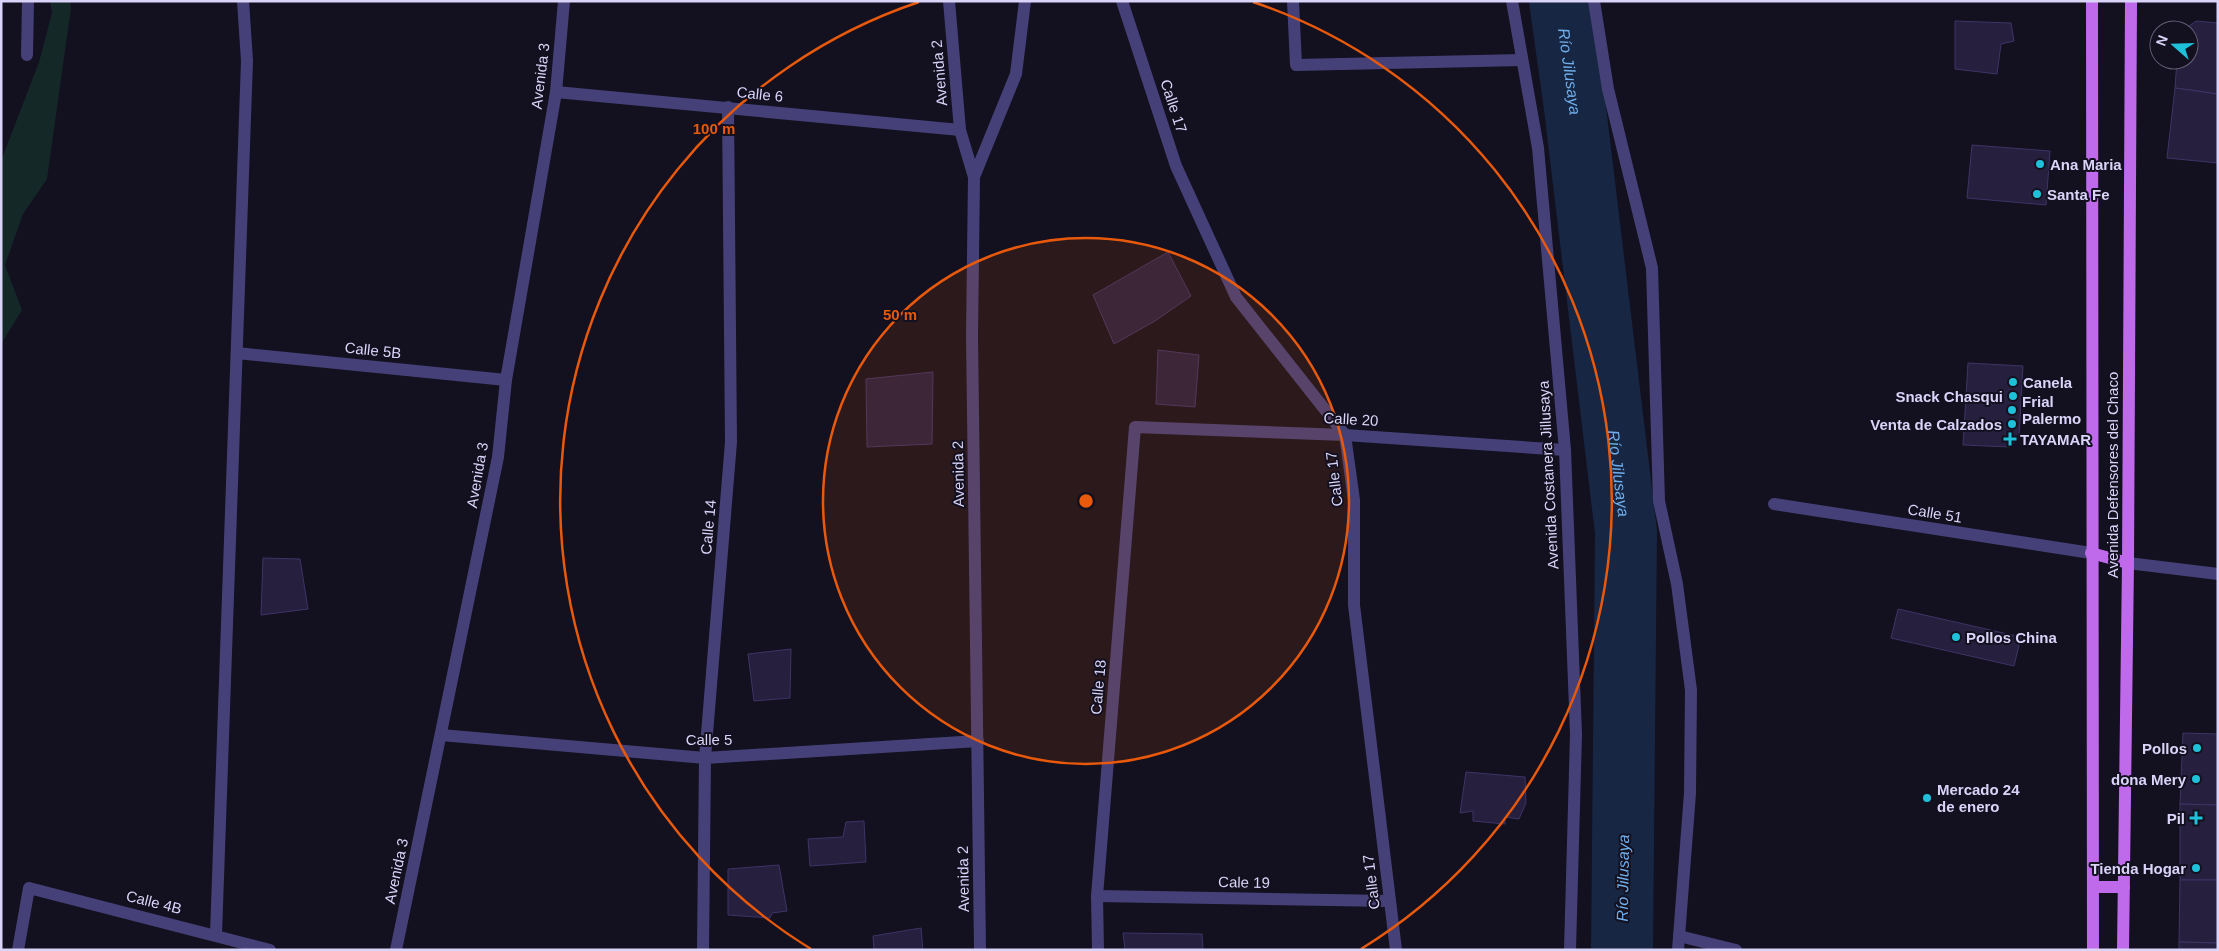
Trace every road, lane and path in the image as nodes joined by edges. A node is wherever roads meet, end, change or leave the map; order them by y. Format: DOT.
graph roads {
  1 [pos="28,1"];
  2 [pos="243,1"];
  3 [pos="564,1"];
  4 [pos="949,1"];
  5 [pos="1025,1"];
  6 [pos="1122,1"];
  7 [pos="1293,1"];
  8 [pos="1512,1"];
  9 [pos="1594,1"];
  10 [pos="2092,1"];
  11 [pos="2130,1"];
  12 [pos="27,55"];
  13 [pos="1522,60"];
  14 [pos="556,92"];
  15 [pos="728,107"];
  16 [pos="960,130"];
  17 [pos="974,177"];
  18 [pos="236,353"];
  19 [pos="506,380"];
  20 [pos="1135,427"];
  21 [pos="1345,435"];
  22 [pos="1565,450"];
  23 [pos="1774,504"];
  24 [pos="2091,553"];
  25 [pos="2128,563"];
  26 [pos="2218,574"];
  27 [pos="441,735"];
  28 [pos="978,741"];
  29 [pos="705,758"];
  30 [pos="2093,887"];
  31 [pos="2124,887"];
  32 [pos="1096,896"];
  33 [pos="1390,901"];
  34 [pos="216,934"];
  35 [pos="1680,936"];
  36 [pos="18,950"];
  37 [pos="270,950"];
  38 [pos="396,950"];
  39 [pos="703,950"];
  40 [pos="980,950"];
  41 [pos="1098,950"];
  42 [pos="1396,950"];
  43 [pos="1570,950"];
  44 [pos="1678,950"];
  45 [pos="1736,950"];
  46 [pos="2093,950"];
  47 [pos="2123,950"];
  1 -- 12 [label="street"];
  2 -- 18 [label="street"];
  3 -- 14 [label="street, Avenida 3"];
  4 -- 16 [label="street, Avenida 2"];
  5 -- 17 [label="street"];
  6 -- 21 [label="street, Calle 17"];
  7 -- 13 [label="street"];
  8 -- 13 [label="street, Avenida Costanera Jillusaya"];
  9 -- 35 [label="street"];
  10 -- 24 [label="main road, Avenida Defensores del Chaco"];
  11 -- 25 [label="main road, Avenida Defensores del Chaco"];
  13 -- 22 [label="street, Avenida Costanera Jillusaya"];
  14 -- 15 [label="street, Calle 6"];
  14 -- 19 [label="street, Avenida 3"];
  15 -- 16 [label="street, Calle 6"];
  15 -- 29 [label="street, Calle 14"];
  16 -- 17 [label="street, Avenida 2"];
  17 -- 28 [label="street, Avenida 2"];
  18 -- 19 [label="street, Calle 5B"];
  18 -- 34 [label="street"];
  19 -- 27 [label="street, Avenida 3"];
  20 -- 21 [label="street, Calle 20"];
  20 -- 32 [label="street, Calle 18"];
  21 -- 22 [label="street, Calle 20"];
  21 -- 33 [label="street, Calle 17"];
  22 -- 43 [label="street, Avenida Costanera Jillusaya"];
  23 -- 24 [label="street, Calle 51"];
  24 -- 25 [label="main road"];
  24 -- 30 [label="main road, Avenida Defensores del Chaco"];
  25 -- 26 [label="street"];
  25 -- 31 [label="main road, Avenida Defensores del Chaco"];
  27 -- 29 [label="street, Calle 5"];
  27 -- 38 [label="street, Avenida 3"];
  28 -- 29 [label="street, Calle 5"];
  28 -- 40 [label="street, Avenida 2"];
  29 -- 39 [label="street, Calle 14"];
  30 -- 31 [label="main road"];
  30 -- 46 [label="main road, Avenida Defensores del Chaco"];
  31 -- 47 [label="main road, Avenida Defensores del Chaco"];
  32 -- 33 [label="street, Cale 19"];
  32 -- 41 [label="street, Calle 18"];
  33 -- 42 [label="street, Calle 17"];
  34 -- 36 [label="street, Calle 4B"];
  34 -- 37 [label="street, Calle 4B"];
  35 -- 44 [label="street"];
  35 -- 45 [label="street"];
}
